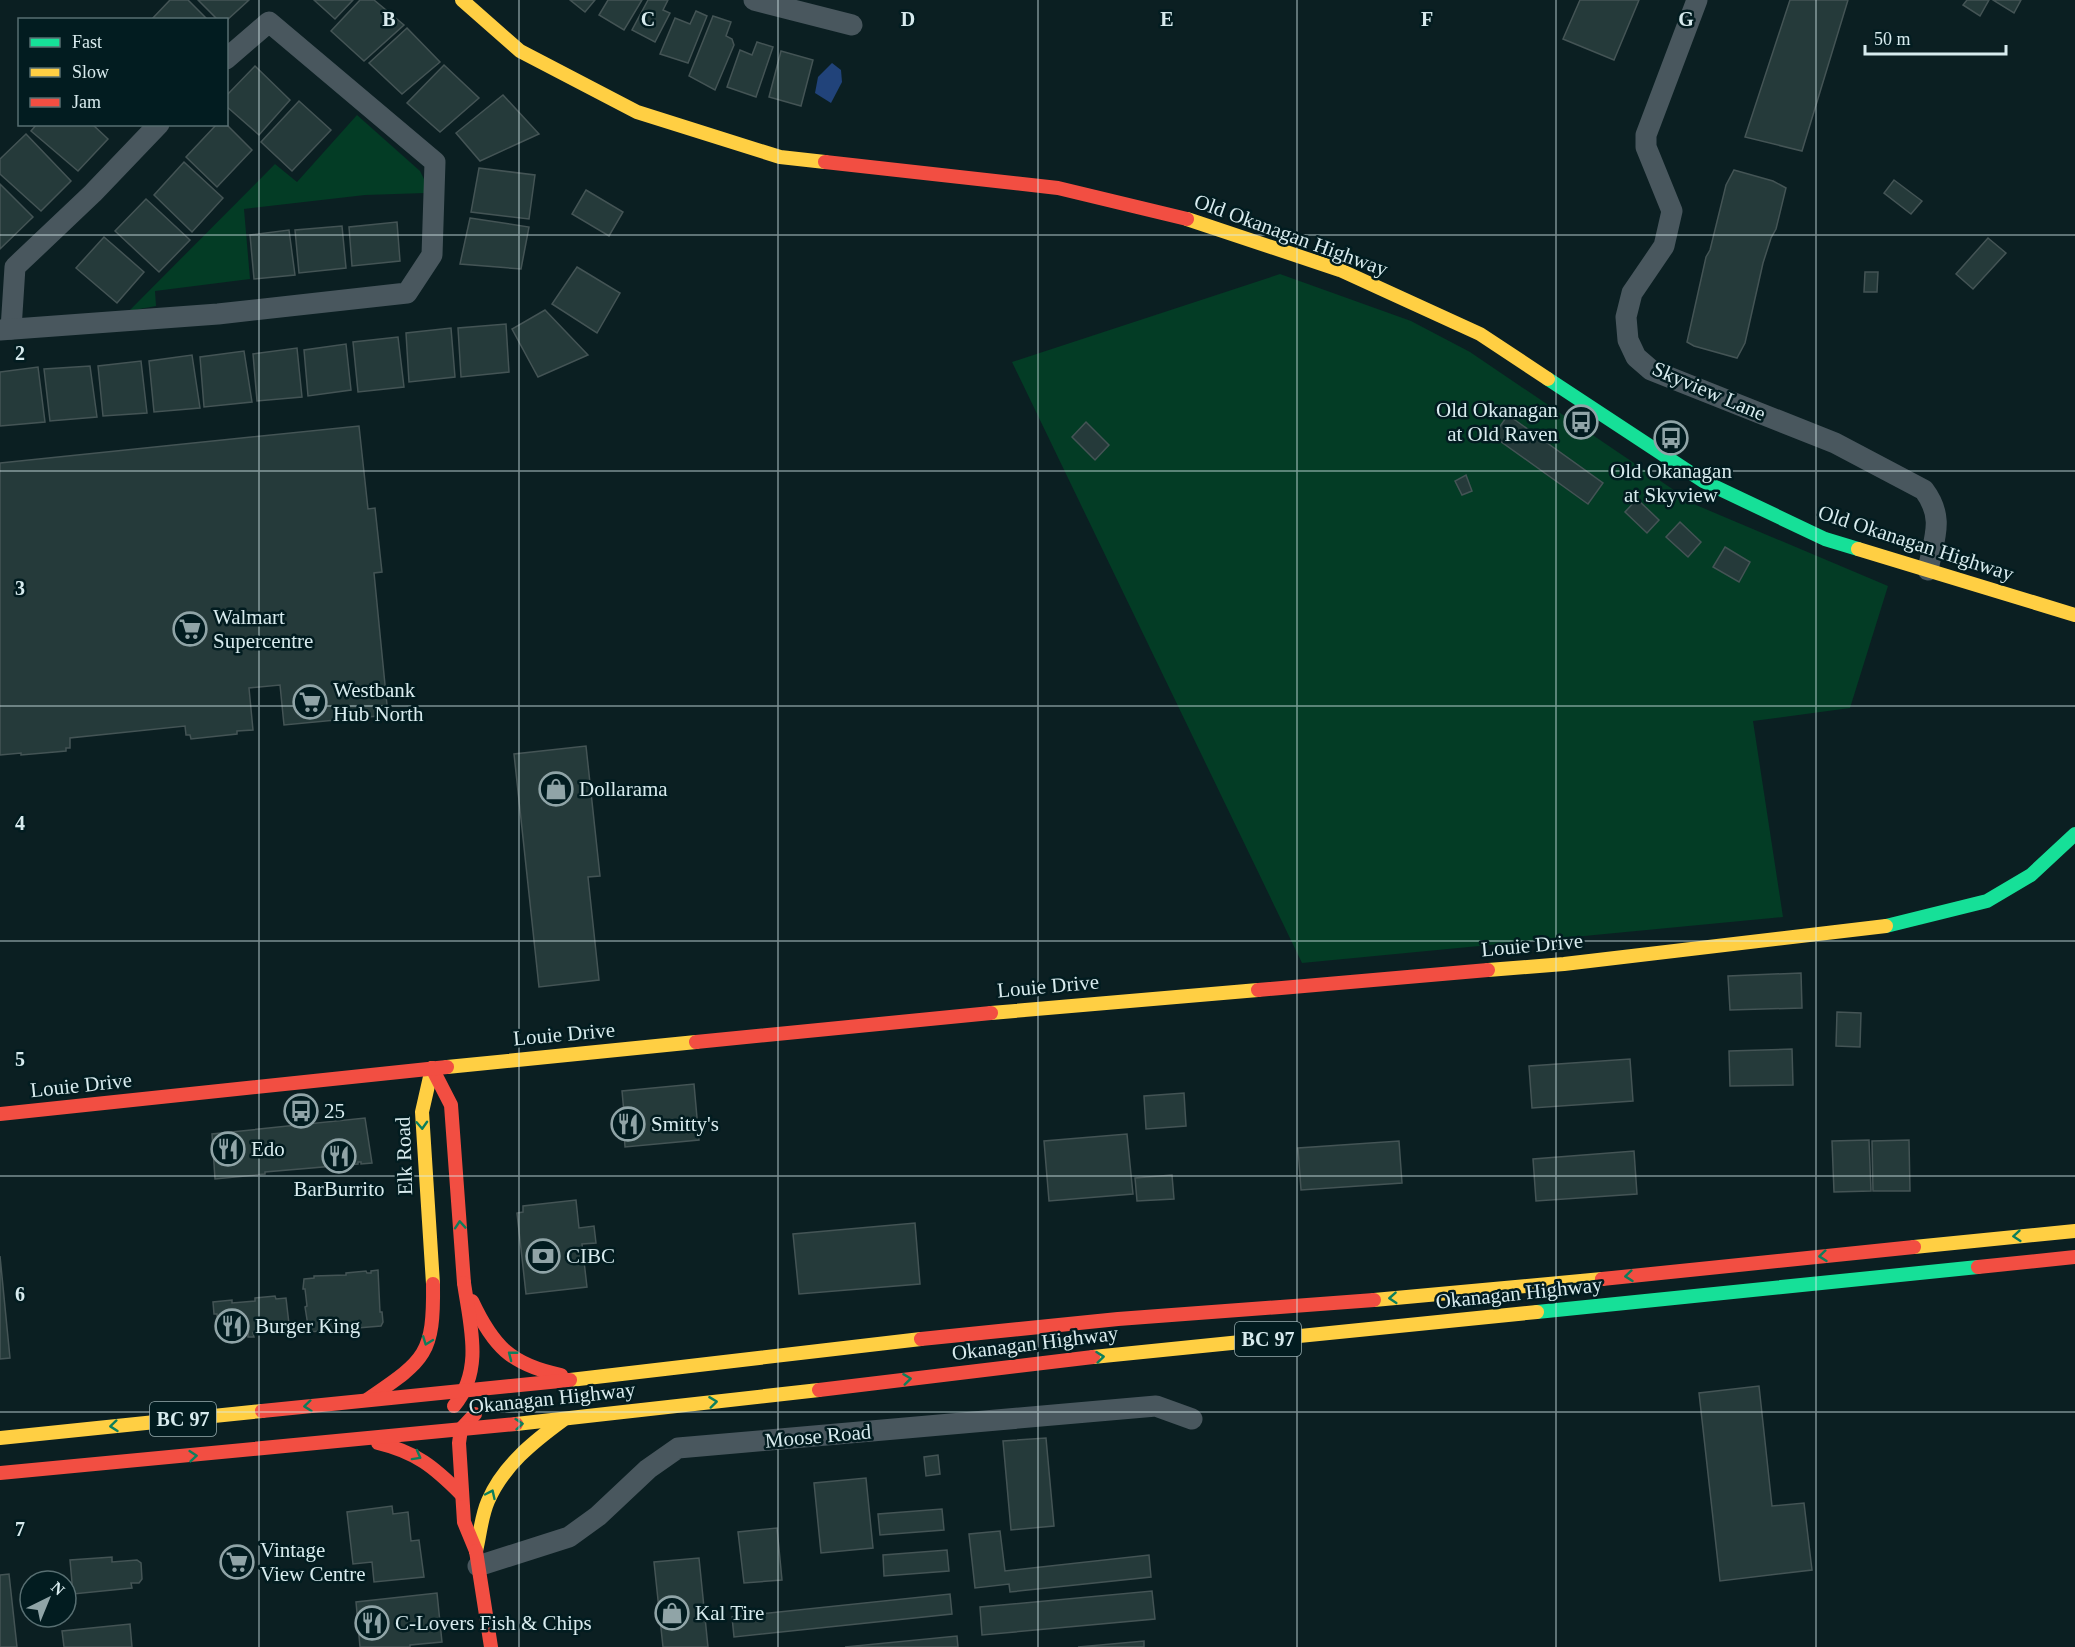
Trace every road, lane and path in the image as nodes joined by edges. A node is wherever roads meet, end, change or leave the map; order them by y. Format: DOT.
graph roads {
  1 [pos="462,0"];
  2 [pos="754,0"];
  3 [pos="1697,0"];
  4 [pos="852,24"];
  5 [pos="228,57"];
  6 [pos="157,126"];
  7 [pos="5,329"];
  8 [pos="1928,570"];
  9 [pos="2075,615"];
  10 [pos="2075,834"];
  11 [pos="432,1068"];
  12 [pos="0,1114"];
  13 [pos="2075,1231"];
  14 [pos="2075,1257"];
  15 [pos="464,1283"];
  16 [pos="980,1332"];
  17 [pos="915,1355"];
  18 [pos="586,1378"];
  19 [pos="468,1390"];
  20 [pos="366,1400"];
  21 [pos="485,1409"];
  22 [pos="437,1412"];
  23 [pos="1192,1419"];
  24 [pos="564,1420"];
  25 [pos="461,1429"];
  26 [pos="0,1438"];
  27 [pos="361,1440"];
  28 [pos="90,1451"];
  29 [pos="30,1470"];
  30 [pos="0,1473"];
  31 [pos="461,1494"];
  32 [pos="477,1558"];
  33 [pos="491,1647"];
  1 -- 8 [label="main road, Old Okanagan Highway"];
  2 -- 4 [label="street"];
  3 -- 8 [label="street, Skyview Lane"];
  5 -- 7 [label="street"];
  6 -- 7 [label="street"];
  8 -- 9 [label="main road, Old Okanagan Highway"];
  10 -- 11 [label="main road, Louie Drive"];
  11 -- 12 [label="main road, Louie Drive"];
  15 -- 11 [label="main road, one-way"];
  11 -- 20 [label="main road, Elk Road, one-way"];
  13 -- 16 [label="main road, Okanagan Highway / BC 97, one-way"];
  24 -- 14 [label="main road, Okanagan Highway / BC 97, one-way"];
  18 -- 15 [label="main road, one-way"];
  15 -- 19 [label="main road"];
  16 -- 17 [label="main road"];
  16 -- 18 [label="main road, Okanagan Highway / BC 97"];
  18 -- 19 [label="main road, Okanagan Highway / BC 97"];
  19 -- 20 [label="main road, Okanagan Highway / BC 97"];
  19 -- 22 [label="main road"];
  20 -- 26 [label="main road, Okanagan Highway / BC 97, one-way"];
  21 -- 25 [label="main road"];
  23 -- 32 [label="street, Moose Road"];
  25 -- 24 [label="main road, Okanagan Highway / BC 97, one-way"];
  32 -- 24 [label="main road, one-way"];
  25 -- 27 [label="main road, Okanagan Highway / BC 97"];
  25 -- 31 [label="main road"];
  29 -- 27 [label="main road, Okanagan Highway / BC 97, one-way"];
  27 -- 31 [label="main road, one-way"];
  28 -- 29 [label="main road"];
  29 -- 30 [label="main road, Okanagan Highway / BC 97"];
  31 -- 32 [label="main road"];
  32 -- 33 [label="main road"];
}
